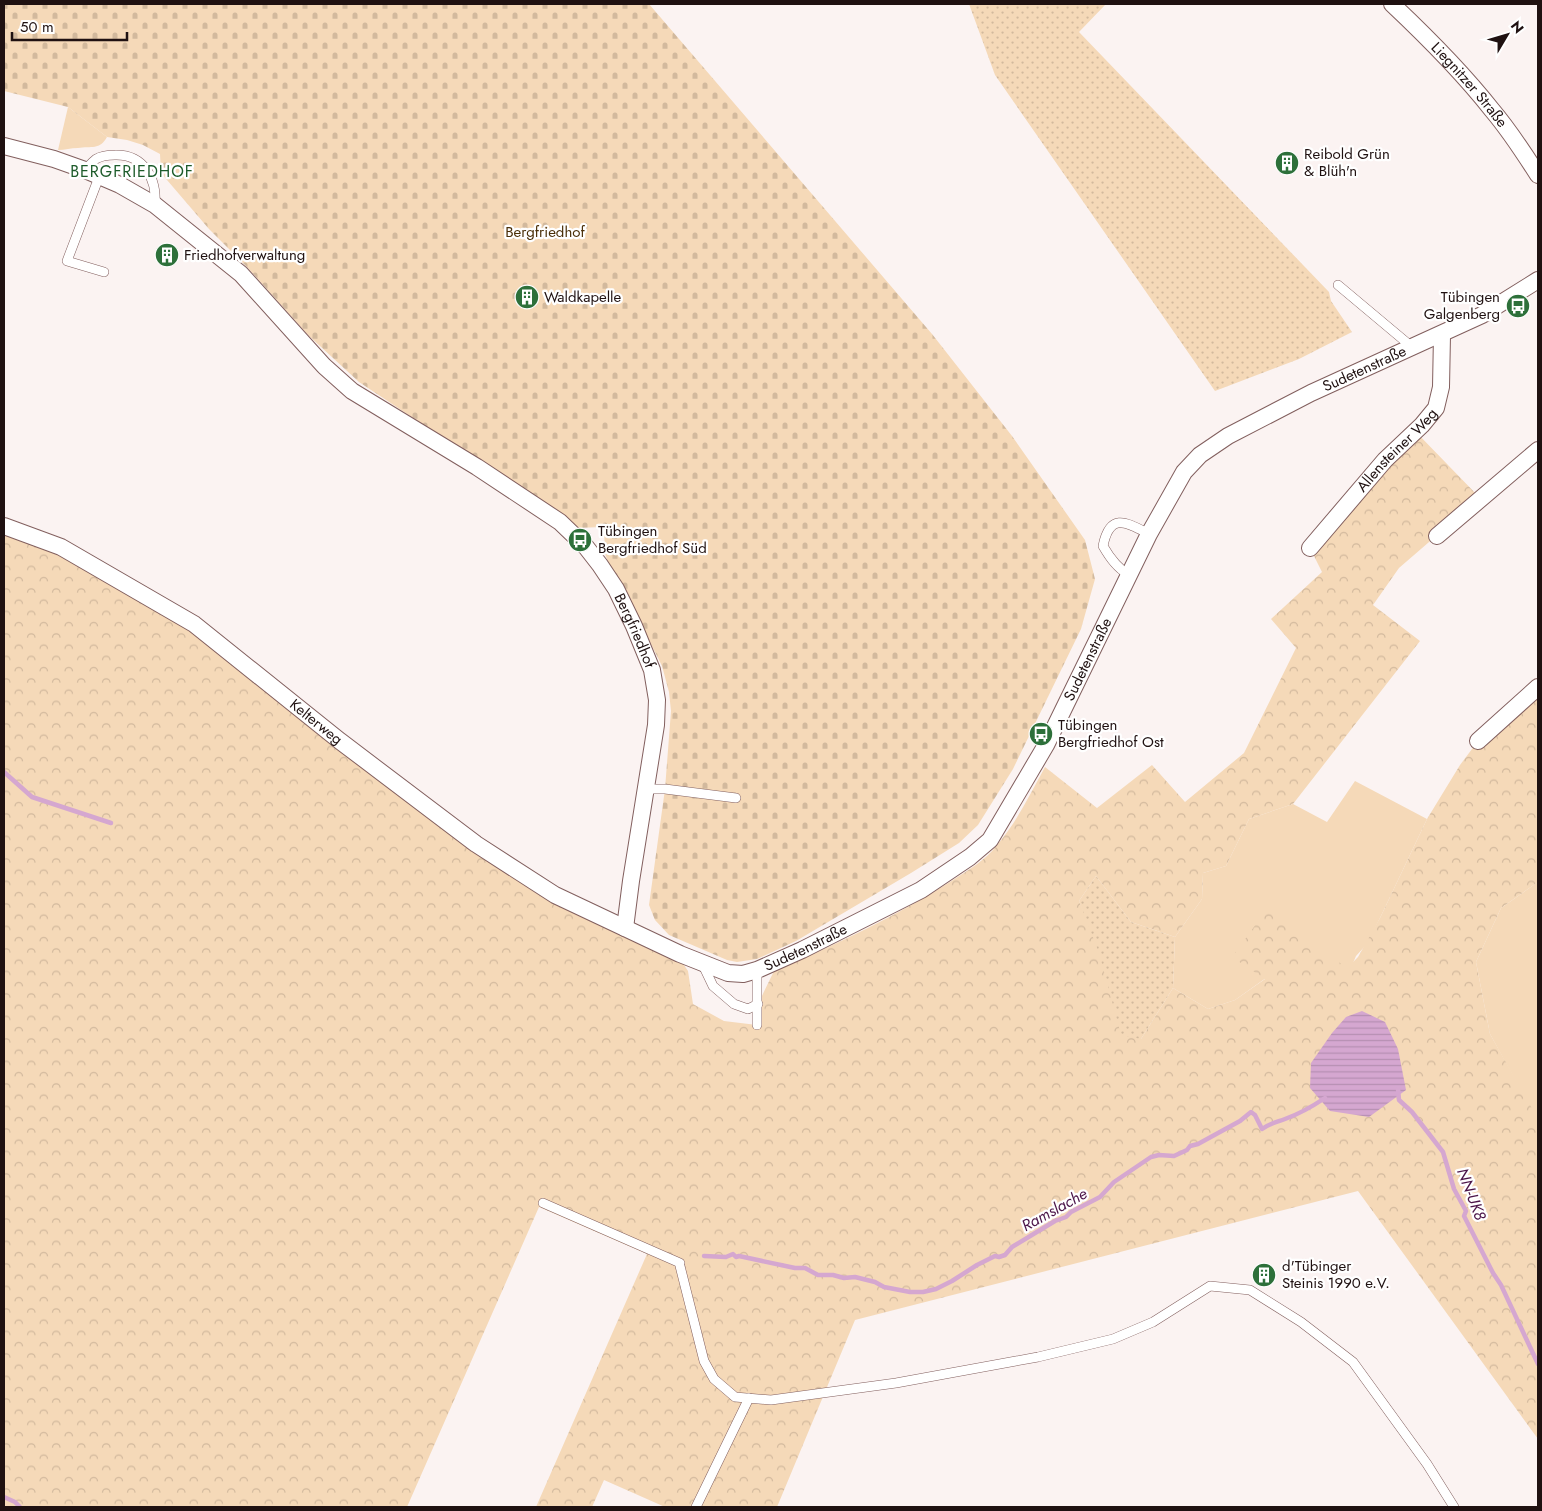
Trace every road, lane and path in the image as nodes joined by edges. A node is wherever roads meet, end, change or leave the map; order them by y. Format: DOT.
graph roads {
  1 [pos="1392,4"];
  2 [pos="4,146"];
  3 [pos="92,173"];
  4 [pos="1538,175"];
  5 [pos="155,206"];
  6 [pos="104,272"];
  7 [pos="1538,280"];
  8 [pos="1338,285"];
  9 [pos="1442,335"];
  10 [pos="1412,347"];
  11 [pos="1538,450"];
  12 [pos="4,526"];
  13 [pos="1149,534"];
  14 [pos="1437,536"];
  15 [pos="1310,548"];
  16 [pos="1129,575"];
  17 [pos="1538,687"];
  18 [pos="1478,742"];
  19 [pos="647,789"];
  20 [pos="736,798"];
  21 [pos="625,928"];
  22 [pos="702,962"];
  23 [pos="758,970"];
  24 [pos="758,1004"];
  25 [pos="757,1025"];
  26 [pos="544,1203"];
  27 [pos="750,1398"];
  28 [pos="696,1507"];
  29 [pos="1454,1507"];
  1 -- 4 [label="street, Liegnitzer Straße"];
  2 -- 3 [label="street, Bergfriedhof"];
  3 -- 5 [label="street, Bergfriedhof"];
  3 -- 5 [label="lane"];
  3 -- 6 [label="lane"];
  5 -- 19 [label="street, Bergfriedhof"];
  7 -- 9 [label="street, Sudetenstraße"];
  8 -- 10 [label="lane"];
  9 -- 10 [label="street, Sudetenstraße"];
  9 -- 15 [label="street, Allensteiner Weg"];
  10 -- 13 [label="street, Sudetenstraße"];
  11 -- 14 [label="street"];
  12 -- 21 [label="street, Kelterweg"];
  13 -- 16 [label="street, Sudetenstraße"];
  13 -- 16 [label="lane"];
  16 -- 23 [label="street, Sudetenstraße"];
  17 -- 18 [label="street"];
  19 -- 20 [label="lane"];
  19 -- 21 [label="street, Bergfriedhof"];
  21 -- 22 [label="street, Sudetenstraße"];
  22 -- 23 [label="street, Sudetenstraße"];
  22 -- 24 [label="lane"];
  23 -- 24 [label="lane"];
  24 -- 25 [label="lane"];
  26 -- 27 [label="lane"];
  27 -- 28 [label="lane"];
  27 -- 29 [label="lane"];
}
